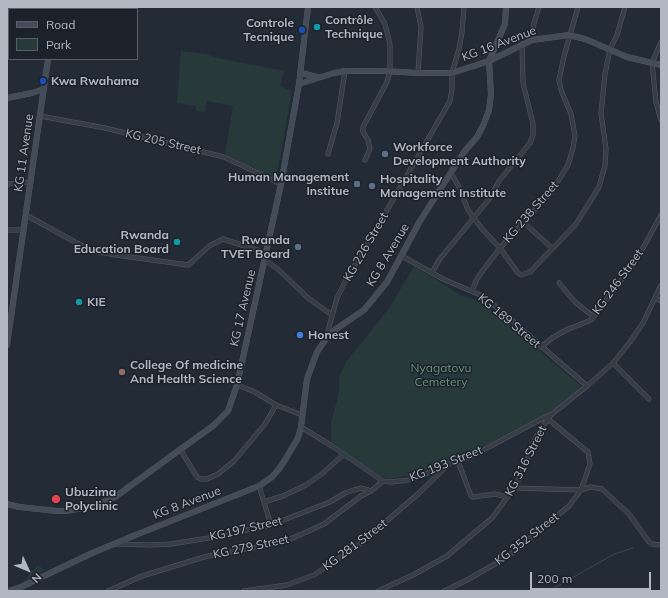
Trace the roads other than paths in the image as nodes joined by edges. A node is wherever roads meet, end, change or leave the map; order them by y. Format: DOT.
graph roads {
  1 [pos="308,7"];
  2 [pos="375,7"];
  3 [pos="417,7"];
  4 [pos="464,7"];
  5 [pos="506,7"];
  6 [pos="539,7"];
  7 [pos="578,7"];
  8 [pos="625,7"];
  9 [pos="569,35"];
  10 [pos="532,40"];
  11 [pos="661,42"];
  12 [pos="522,44"];
  13 [pos="610,49"];
  14 [pos="48,60"];
  15 [pos="489,61"];
  16 [pos="652,63"];
  17 [pos="661,65"];
  18 [pos="345,71"];
  19 [pos="390,71"];
  20 [pos="301,73"];
  21 [pos="452,73"];
  22 [pos="418,74"];
  23 [pos="318,78"];
  24 [pos="300,84"];
  25 [pos="44,89"];
  26 [pos="7,98"];
  27 [pos="658,102"];
  28 [pos="40,116"];
  29 [pos="661,120"];
  30 [pos="328,154"];
  31 [pos="365,160"];
  32 [pos="450,173"];
  33 [pos="31,182"];
  34 [pos="7,184"];
  35 [pos="281,184"];
  36 [pos="26,215"];
  37 [pos="661,216"];
  38 [pos="474,218"];
  39 [pos="523,222"];
  40 [pos="7,230"];
  41 [pos="23,230"];
  42 [pos="500,248"];
  43 [pos="552,248"];
  44 [pos="266,253"];
  45 [pos="402,256"];
  46 [pos="265,260"];
  47 [pos="432,273"];
  48 [pos="559,283"];
  49 [pos="661,285"];
  50 [pos="472,291"];
  51 [pos="655,298"];
  52 [pos="661,301"];
  53 [pos="10,305"];
  54 [pos="332,315"];
  55 [pos="594,317"];
  56 [pos="326,339"];
  57 [pos="7,345"];
  58 [pos="541,347"];
  59 [pos="613,363"];
  60 [pos="237,385"];
  61 [pos="587,386"];
  62 [pos="649,399"];
  63 [pos="276,405"];
  64 [pos="552,414"];
  65 [pos="302,415"];
  66 [pos="548,419"];
  67 [pos="300,428"];
  68 [pos="180,449"];
  69 [pos="344,454"];
  70 [pos="458,462"];
  71 [pos="449,464"];
  72 [pos="382,481"];
  73 [pos="259,486"];
  74 [pos="514,488"];
  75 [pos="581,490"];
  76 [pos="371,491"];
  77 [pos="508,497"];
  78 [pos="264,502"];
  79 [pos="7,504"];
  80 [pos="271,525"];
  81 [pos="115,544"];
  82 [pos="661,545"];
  83 [pos="23,589"];
  84 [pos="8,591"];
  85 [pos="108,591"];
  86 [pos="244,591"];
  87 [pos="378,591"];
  88 [pos="444,591"];
  1 -- 20 [label="street, KG 17 Avenue"];
  2 -- 19 [label="street"];
  3 -- 22 [label="street"];
  4 -- 21 [label="street, KG 226 Street"];
  5 -- 15 [label="street, KG 8 Avenue"];
  6 -- 10 [label="street"];
  7 -- 9 [label="street, KG 238 Street"];
  8 -- 13 [label="street"];
  9 -- 10 [label="street, KG 16 Avenue"];
  9 -- 13 [label="street, KG 16 Avenue"];
  9 -- 39 [label="street, KG 238 Street"];
  10 -- 12 [label="street, KG 16 Avenue"];
  11 -- 16 [label="street"];
  12 -- 15 [label="street, KG 16 Avenue"];
  12 -- 38 [label="street"];
  13 -- 16 [label="street, KG 16 Avenue"];
  13 -- 43 [label="street"];
  14 -- 25 [label="street, KG 11 Avenue"];
  15 -- 21 [label="street, KG 16 Avenue"];
  15 -- 32 [label="street, KG 8 Avenue"];
  16 -- 17 [label="street, KG 16 Avenue"];
  16 -- 27 [label="street"];
  18 -- 19 [label="street, KG 16 Avenue"];
  18 -- 23 [label="street, KG 16 Avenue"];
  18 -- 30 [label="street"];
  19 -- 22 [label="street, KG 16 Avenue"];
  19 -- 31 [label="street"];
  20 -- 23 [label="street"];
  20 -- 24 [label="street, KG 17 Avenue"];
  21 -- 22 [label="street, KG 16 Avenue"];
  21 -- 54 [label="street, KG 226 Street"];
  23 -- 24 [label="street, KG 16 Avenue"];
  24 -- 35 [label="street, KG 17 Avenue"];
  25 -- 26 [label="street"];
  25 -- 28 [label="street, KG 11 Avenue"];
  27 -- 29 [label="street"];
  28 -- 33 [label="street, KG 11 Avenue"];
  28 -- 35 [label="street, KG 205 Street"];
  32 -- 38 [label="street"];
  32 -- 45 [label="street, KG 8 Avenue"];
  33 -- 34 [label="street"];
  33 -- 36 [label="street, KG 11 Avenue"];
  35 -- 44 [label="street, KG 17 Avenue"];
  36 -- 41 [label="street, KG 11 Avenue"];
  36 -- 44 [label="street"];
  37 -- 55 [label="street, KG 246 Street"];
  38 -- 42 [label="street"];
  38 -- 47 [label="street"];
  39 -- 42 [label="street, KG 238 Street"];
  39 -- 43 [label="street"];
  40 -- 41 [label="street"];
  41 -- 53 [label="street, KG 11 Avenue"];
  42 -- 43 [label="street"];
  42 -- 50 [label="street, KG 238 Street"];
  44 -- 46 [label="street, KG 17 Avenue"];
  45 -- 47 [label="street, KG 189 Street"];
  45 -- 56 [label="street, KG 8 Avenue"];
  46 -- 54 [label="street"];
  46 -- 60 [label="street, KG 17 Avenue"];
  47 -- 50 [label="street, KG 189 Street"];
  48 -- 55 [label="street"];
  49 -- 51 [label="street, KG 316 Street"];
  50 -- 58 [label="street, KG 189 Street"];
  51 -- 52 [label="street"];
  51 -- 59 [label="street, KG 316 Street"];
  53 -- 57 [label="street, KG 11 Avenue"];
  54 -- 56 [label="street, KG 226 Street"];
  55 -- 58 [label="street, KG 246 Street"];
  56 -- 65 [label="street, KG 8 Avenue"];
  58 -- 61 [label="street, KG 189 Street"];
  59 -- 61 [label="street, KG 316 Street"];
  59 -- 62 [label="street"];
  60 -- 63 [label="street"];
  60 -- 68 [label="street, KG 17 Avenue"];
  61 -- 64 [label="street, KG 316 Street"];
  63 -- 65 [label="street"];
  63 -- 68 [label="street"];
  64 -- 66 [label="street, KG 316 Street"];
  64 -- 70 [label="street, KG 193 Street"];
  65 -- 67 [label="street, KG 8 Avenue"];
  66 -- 74 [label="street, KG 316 Street"];
  66 -- 75 [label="street, KG 352 Street"];
  67 -- 69 [label="street"];
  67 -- 73 [label="street, KG 8 Avenue"];
  68 -- 79 [label="street, KG 17 Avenue"];
  69 -- 72 [label="street"];
  69 -- 78 [label="street"];
  70 -- 71 [label="street, KG 193 Street"];
  70 -- 77 [label="street"];
  71 -- 72 [label="street, KG 193 Street"];
  71 -- 86 [label="street, KG 281 Street"];
  72 -- 76 [label="street, KG 279 Street"];
  73 -- 78 [label="street"];
  73 -- 81 [label="street, KG 8 Avenue"];
  74 -- 75 [label="street"];
  74 -- 77 [label="street, KG 316 Street"];
  75 -- 82 [label="street"];
  75 -- 88 [label="street, KG 352 Street"];
  76 -- 80 [label="street, KG197 Street"];
  76 -- 85 [label="street, KG 279 Street"];
  77 -- 87 [label="street, KG 316 Street"];
  78 -- 80 [label="street"];
  80 -- 81 [label="street, KG197 Street"];
  81 -- 83 [label="street, KG 8 Avenue"];
  83 -- 84 [label="street, KG 8 Avenue"];
}
